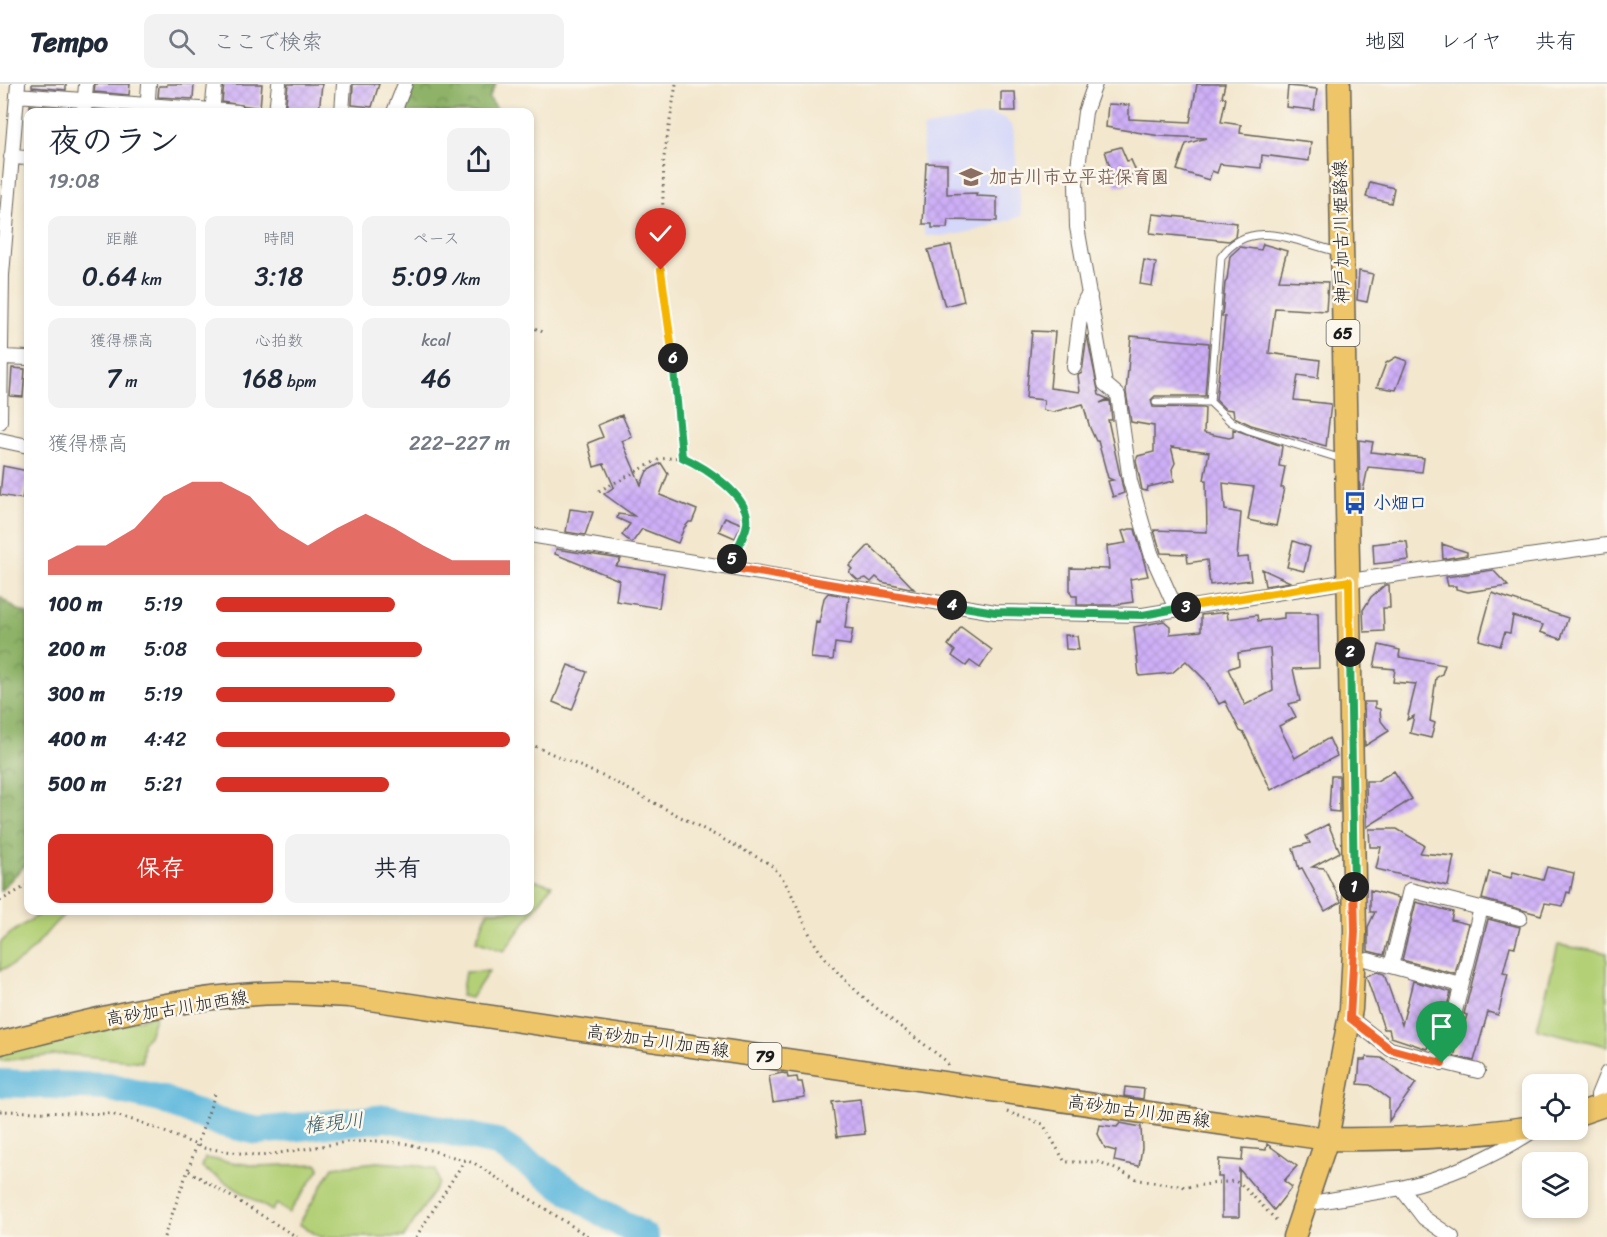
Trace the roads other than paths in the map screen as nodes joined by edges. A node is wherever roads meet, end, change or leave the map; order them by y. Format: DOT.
graph roads {
  1 [pos="86,84"];
  2 [pos="149,84"];
  3 [pos="215,84"];
  4 [pos="279,84"];
  5 [pos="344,84"];
  6 [pos="405,84"];
  7 [pos="1095,84"];
  8 [pos="1339,84"];
  9 [pos="17,89"];
  10 [pos="84,106"];
  11 [pos="147,108"];
  12 [pos="212,108"];
  13 [pos="276,108"];
  14 [pos="342,108"];
  15 [pos="396,108"];
  16 [pos="11,157"];
  17 [pos="24,158"];
  18 [pos="1342,253"];
  19 [pos="1090,296"];
  20 [pos="2,357"];
  21 [pos="24,358"];
  22 [pos="1074,367"];
  23 [pos="1156,402"];
  24 [pos="1210,402"];
  25 [pos="0,422"];
  26 [pos="0,440"];
  27 [pos="24,445"];
  28 [pos="1346,461"];
  29 [pos="534,536"];
  30 [pos="1607,545"];
  31 [pos="1349,581"];
  32 [pos="1176,609"];
  33 [pos="1480,908"];
  34 [pos="1520,918"];
  35 [pos="1368,960"];
  36 [pos="1391,966"];
  37 [pos="1461,985"];
  38 [pos="1350,1018"];
  39 [pos="0,1043"];
  40 [pos="1442,1063"];
  41 [pos="1478,1071"];
  42 [pos="1607,1073"];
  43 [pos="1594,1108"];
  44 [pos="1522,1129"];
  45 [pos="1522,1137"];
  46 [pos="1327,1139"];
  47 [pos="1401,1188"];
  48 [pos="1306,1204"];
  49 [pos="1290,1233"];
  50 [pos="1452,1237"];
  1 -- 10 [label="street"];
  2 -- 11 [label="street"];
  3 -- 12 [label="street"];
  4 -- 13 [label="street"];
  5 -- 14 [label="street"];
  6 -- 15 [label="street"];
  7 -- 19 [label="street"];
  8 -- 18 [label="main road, 神戸加古川姫路線 / 65"];
  9 -- 10 [label="street"];
  9 -- 16 [label="street"];
  10 -- 11 [label="street"];
  16 -- 17 [label="street"];
  16 -- 20 [label="street"];
  18 -- 24 [label="lane"];
  18 -- 28 [label="main road, 神戸加古川姫路線 / 65"];
  19 -- 22 [label="street"];
  19 -- 32 [label="street"];
  20 -- 21 [label="street"];
  20 -- 25 [label="street"];
  23 -- 24 [label="lane"];
  24 -- 28 [label="lane"];
  26 -- 27 [label="street"];
  28 -- 31 [label="main road, 神戸加古川姫路線 / 65"];
  29 -- 32 [label="street"];
  30 -- 31 [label="street"];
  31 -- 32 [label="street"];
  31 -- 38 [label="main road, 神戸加古川姫路線 / 65"];
  33 -- 34 [label="street"];
  33 -- 36 [label="street"];
  33 -- 37 [label="street"];
  35 -- 36 [label="street"];
  36 -- 37 [label="street"];
  37 -- 40 [label="street"];
  38 -- 40 [label="street"];
  38 -- 46 [label="main road, 神戸加古川姫路線 / 65"];
  39 -- 46 [label="main road, 高砂加古川加西線 / 79"];
  40 -- 41 [label="street"];
  42 -- 43 [label="street"];
  44 -- 46 [label="main road, 高砂加古川加西線 / 79"];
  45 -- 47 [label="street"];
  46 -- 48 [label="main road, 神戸加古川姫路線 / 65"];
  47 -- 48 [label="street"];
  47 -- 50 [label="street"];
  48 -- 49 [label="main road, 神戸加古川姫路線 / 65"];
}
